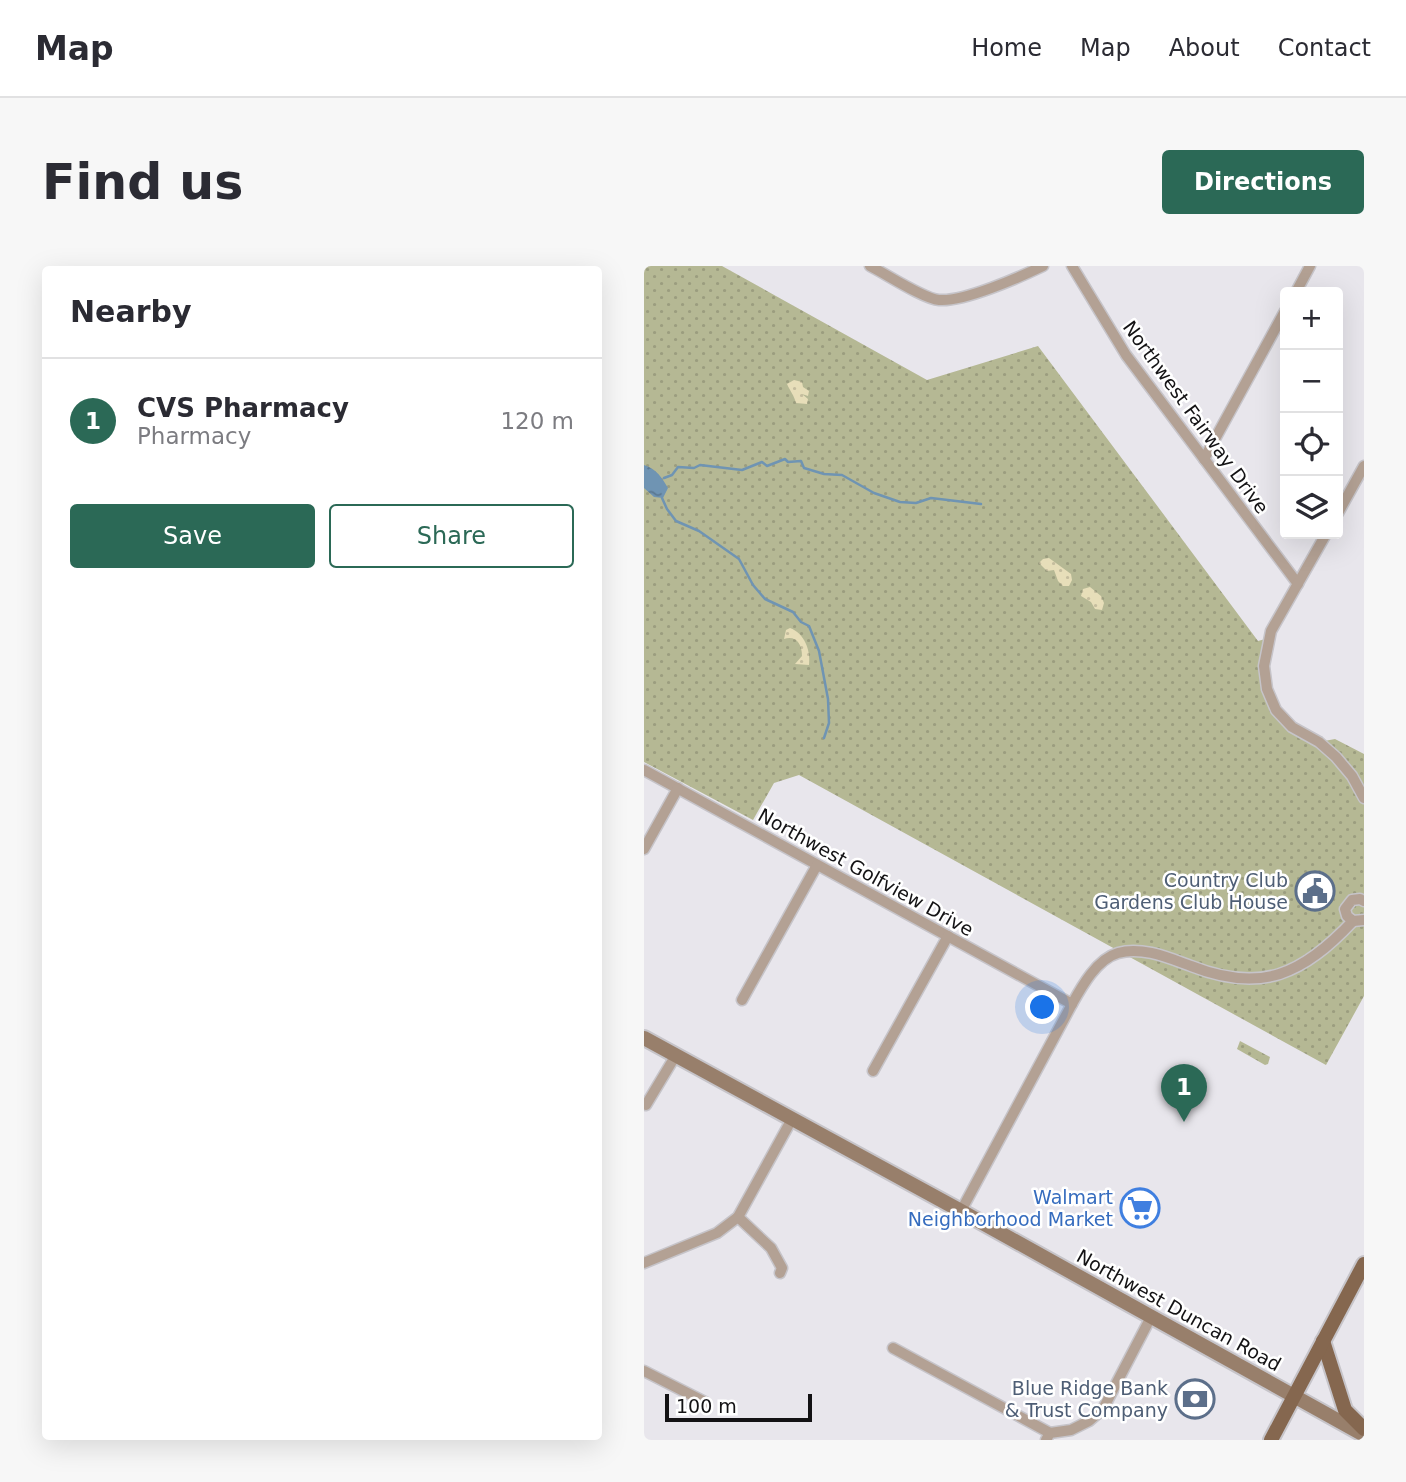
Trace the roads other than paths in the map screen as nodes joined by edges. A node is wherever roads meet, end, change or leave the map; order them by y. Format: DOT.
graph roads {
  1 [pos="870,266"];
  2 [pos="1043,266"];
  3 [pos="1072,266"];
  4 [pos="1310,266"];
  5 [pos="1299,287"];
  6 [pos="1280,320"];
  7 [pos="1203,460"];
  8 [pos="1364,466"];
  9 [pos="1343,504"];
  10 [pos="1323,539"];
  11 [pos="1298,584"];
  12 [pos="644,770"];
  13 [pos="678,788"];
  14 [pos="1364,798"];
  15 [pos="644,849"];
  16 [pos="817,865"];
  17 [pos="1364,900"];
  18 [pos="1360,922"];
  19 [pos="948,936"];
  20 [pos="742,1000"];
  21 [pos="1072,1004"];
  22 [pos="644,1038"];
  23 [pos="676,1055"];
  24 [pos="873,1071"];
  25 [pos="646,1105"];
  26 [pos="792,1119"];
  27 [pos="961,1210"];
  28 [pos="738,1217"];
  29 [pos="644,1262"];
  30 [pos="1364,1264"];
  31 [pos="780,1273"];
  32 [pos="1151,1318"];
  33 [pos="1322,1341"];
  34 [pos="893,1348"];
  35 [pos="644,1371"];
  36 [pos="1295,1395"];
  37 [pos="705,1402"];
  38 [pos="1364,1429"];
  39 [pos="1364,1435"];
  40 [pos="1048,1437"];
  41 [pos="1271,1440"];
  1 -- 2 [label="street"];
  3 -- 7 [label="street, Northwest Fairway Drive"];
  4 -- 5 [label="street"];
  6 -- 7 [label="street"];
  7 -- 11 [label="street, Northwest Fairway Drive"];
  8 -- 9 [label="street"];
  10 -- 11 [label="street"];
  11 -- 14 [label="street"];
  12 -- 13 [label="street, Northwest Golfview Drive"];
  13 -- 15 [label="street"];
  13 -- 16 [label="street, Northwest Golfview Drive"];
  16 -- 19 [label="street, Northwest Golfview Drive"];
  16 -- 20 [label="street"];
  17 -- 18 [label="street"];
  18 -- 21 [label="street"];
  19 -- 21 [label="street, Northwest Golfview Drive"];
  19 -- 24 [label="street"];
  21 -- 27 [label="street"];
  22 -- 23 [label="street, Northwest Duncan Road"];
  23 -- 25 [label="street"];
  23 -- 26 [label="street, Northwest Duncan Road"];
  26 -- 27 [label="street, Northwest Duncan Road"];
  26 -- 28 [label="street"];
  27 -- 32 [label="street, Northwest Duncan Road"];
  28 -- 29 [label="street"];
  28 -- 31 [label="street"];
  30 -- 33 [label="main road"];
  32 -- 36 [label="street, Northwest Duncan Road"];
  32 -- 40 [label="street"];
  33 -- 36 [label="main road"];
  33 -- 38 [label="main road"];
  34 -- 40 [label="street"];
  35 -- 37 [label="street"];
  36 -- 39 [label="street, Northwest Duncan Road"];
  36 -- 41 [label="main road"];
}
